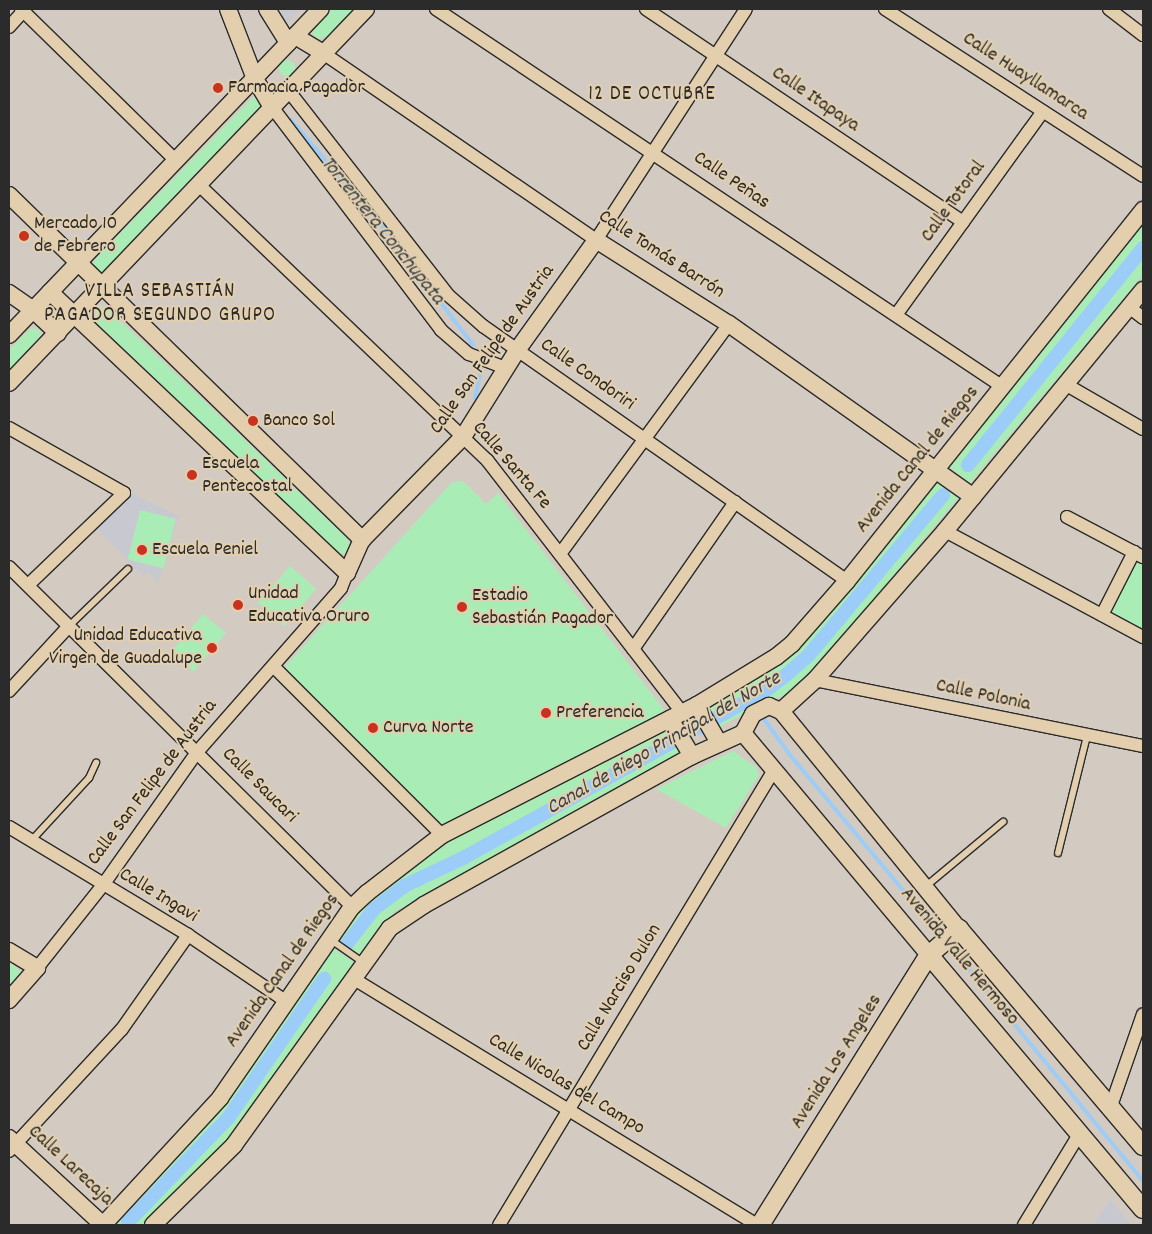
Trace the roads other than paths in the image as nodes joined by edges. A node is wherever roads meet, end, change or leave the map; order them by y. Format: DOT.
graph roads {
  1 [pos="23,9"];
  2 [pos="228,9"];
  3 [pos="267,9"];
  4 [pos="320,9"];
  5 [pos="366,9"];
  6 [pos="436,9"];
  7 [pos="646,9"];
  8 [pos="746,9"];
  9 [pos="886,9"];
  10 [pos="1109,9"];
  11 [pos="9,27"];
  12 [pos="1143,35"];
  13 [pos="291,40"];
  14 [pos="323,54"];
  15 [pos="716,55"];
  16 [pos="255,79"];
  17 [pos="288,90"];
  18 [pos="272,107"];
  19 [pos="1043,111"];
  20 [pos="655,153"];
  21 [pos="176,161"];
  22 [pos="1143,176"];
  23 [pos="198,184"];
  24 [pos="9,195"];
  25 [pos="1143,210"];
  26 [pos="963,222"];
  27 [pos="596,240"];
  28 [pos="78,262"];
  29 [pos="101,288"];
  30 [pos="1143,290"];
  31 [pos="50,292"];
  32 [pos="9,293"];
  33 [pos="1129,307"];
  34 [pos="33,310"];
  35 [pos="75,315"];
  36 [pos="896,315"];
  37 [pos="1143,318"];
  38 [pos="729,324"];
  39 [pos="58,333"];
  40 [pos="9,335"];
  41 [pos="518,349"];
  42 [pos="506,368"];
  43 [pos="9,384"];
  44 [pos="1065,384"];
  45 [pos="1004,388"];
  46 [pos="9,428"];
  47 [pos="1143,429"];
  48 [pos="462,437"];
  49 [pos="645,439"];
  50 [pos="937,470"];
  51 [pos="972,497"];
  52 [pos="735,502"];
  53 [pos="1066,517"];
  54 [pos="945,532"];
  55 [pos="362,540"];
  56 [pos="560,554"];
  57 [pos="1139,554"];
  58 [pos="9,567"];
  59 [pos="128,569"];
  60 [pos="347,573"];
  61 [pos="847,581"];
  62 [pos="28,585"];
  63 [pos="1102,615"];
  64 [pos="69,626"];
  65 [pos="1143,637"];
  66 [pos="633,649"];
  67 [pos="273,666"];
  68 [pos="815,680"];
  69 [pos="9,691"];
  70 [pos="781,711"];
  71 [pos="704,716"];
  72 [pos="681,732"];
  73 [pos="743,733"];
  74 [pos="1087,736"];
  75 [pos="719,742"];
  76 [pos="1143,746"];
  77 [pos="198,751"];
  78 [pos="96,763"];
  79 [pos="774,770"];
  80 [pos="1003,822"];
  81 [pos="9,827"];
  82 [pos="442,835"];
  83 [pos="31,841"];
  84 [pos="1058,853"];
  85 [pos="102,885"];
  86 [pos="924,888"];
  87 [pos="352,906"];
  88 [pos="959,929"];
  89 [pos="188,935"];
  90 [pos="330,940"];
  91 [pos="9,951"];
  92 [pos="929,955"];
  93 [pos="365,964"];
  94 [pos="37,968"];
  95 [pos="354,979"];
  96 [pos="9,1000"];
  97 [pos="287,1002"];
  98 [pos="1143,1014"];
  99 [pos="1110,1106"];
  100 [pos="568,1108"];
  101 [pos="1080,1133"];
  102 [pos="11,1144"];
  103 [pos="1143,1146"];
  104 [pos="1143,1209"];
  105 [pos="102,1225"];
  106 [pos="152,1225"];
  107 [pos="499,1225"];
  108 [pos="758,1225"];
  109 [pos="1024,1225"];
  1 -- 11 [label="street"];
  1 -- 21 [label="street"];
  2 -- 16 [label="street"];
  3 -- 13 [label="street"];
  4 -- 13 [label="street"];
  5 -- 14 [label="street"];
  6 -- 20 [label="street, Calle Peñas"];
  7 -- 15 [label="street, Calle Itapaya"];
  8 -- 15 [label="street, Calle San Felipe de Austria"];
  9 -- 19 [label="street, Calle Huayllamarca"];
  10 -- 12 [label="street"];
  13 -- 14 [label="street"];
  13 -- 16 [label="street"];
  14 -- 17 [label="street"];
  14 -- 27 [label="street, Calle Tomás Barrón"];
  15 -- 20 [label="street, Calle San Felipe de Austria"];
  15 -- 26 [label="street, Calle Itapaya"];
  16 -- 18 [label="street"];
  16 -- 21 [label="street"];
  17 -- 18 [label="street"];
  17 -- 41 [label="street, Calle Condoriri"];
  18 -- 23 [label="street"];
  18 -- 42 [label="street"];
  19 -- 22 [label="street, Calle Huayllamarca"];
  19 -- 26 [label="street, Calle Totoral"];
  20 -- 27 [label="street, Calle San Felipe de Austria"];
  20 -- 36 [label="street, Calle Peñas"];
  21 -- 28 [label="street"];
  23 -- 29 [label="street"];
  23 -- 48 [label="street, Calle Santa Fe"];
  24 -- 28 [label="street"];
  25 -- 45 [label="street, Avenida Canal de Riegos"];
  26 -- 36 [label="street, Calle Totoral"];
  27 -- 38 [label="street, Calle Tomás Barrón"];
  27 -- 41 [label="street, Calle San Felipe de Austria"];
  28 -- 29 [label="street"];
  28 -- 31 [label="street"];
  29 -- 35 [label="street"];
  29 -- 55 [label="street"];
  30 -- 33 [label="street"];
  31 -- 34 [label="street"];
  31 -- 35 [label="street"];
  32 -- 34 [label="street"];
  33 -- 37 [label="street"];
  33 -- 44 [label="street"];
  34 -- 39 [label="street"];
  34 -- 40 [label="street"];
  35 -- 39 [label="street"];
  35 -- 60 [label="street"];
  36 -- 45 [label="street, Calle Peñas"];
  38 -- 49 [label="street"];
  38 -- 50 [label="street, Calle Tomás Barrón"];
  39 -- 43 [label="street"];
  41 -- 42 [label="street, Calle San Felipe de Austria"];
  41 -- 49 [label="street, Calle Condoriri"];
  42 -- 48 [label="street, Calle San Felipe de Austria"];
  44 -- 47 [label="street"];
  44 -- 51 [label="street"];
  45 -- 50 [label="street, Avenida Canal de Riegos"];
  46 -- 62 [label="street"];
  48 -- 55 [label="street, Calle San Felipe de Austria"];
  48 -- 56 [label="street, Calle Santa Fe"];
  49 -- 52 [label="street, Calle Condoriri"];
  49 -- 56 [label="street"];
  50 -- 51 [label="street, Calle Tomás Barrón"];
  50 -- 61 [label="street, Avenida Canal de Riegos"];
  51 -- 54 [label="street"];
  52 -- 61 [label="street, Calle Condoriri"];
  52 -- 66 [label="street"];
  53 -- 57 [label="street"];
  54 -- 63 [label="street"];
  54 -- 68 [label="street"];
  55 -- 60 [label="street, Calle San Felipe de Austria"];
  56 -- 66 [label="street, Calle Santa Fe"];
  57 -- 63 [label="street"];
  58 -- 62 [label="street, Calle Saucari"];
  59 -- 64 [label="lane"];
  60 -- 67 [label="street, Calle San Felipe de Austria"];
  61 -- 71 [label="street, Avenida Canal de Riegos"];
  62 -- 64 [label="street, Calle Saucari"];
  63 -- 65 [label="street"];
  64 -- 69 [label="street"];
  64 -- 77 [label="street, Calle Saucari"];
  66 -- 72 [label="street, Calle Santa Fe"];
  67 -- 77 [label="street, Calle San Felipe de Austria"];
  67 -- 82 [label="street"];
  68 -- 70 [label="street"];
  68 -- 74 [label="street, Calle Polonia"];
  70 -- 73 [label="street"];
  70 -- 86 [label="street, Avenida Valle Hermoso"];
  71 -- 72 [label="street, Avenida Canal de Riegos"];
  71 -- 75 [label="street"];
  72 -- 75 [label="street, Avenida Canal de Riegos"];
  72 -- 82 [label="street, Avenida Canal de Riegos"];
  72 -- 93 [label="street, Avenida Canal de Riegos"];
  73 -- 75 [label="street, Avenida Canal de Riegos"];
  73 -- 79 [label="street, Avenida Valle Hermoso"];
  74 -- 76 [label="street, Calle Polonia"];
  74 -- 84 [label="lane"];
  77 -- 85 [label="street, Calle San Felipe de Austria"];
  77 -- 87 [label="street, Calle Saucari"];
  78 -- 83 [label="lane"];
  79 -- 92 [label="street, Avenida Valle Hermoso"];
  79 -- 100 [label="street, Calle Narciso Dulon"];
  80 -- 86 [label="lane"];
  81 -- 83 [label="street, Calle Ingavi"];
  82 -- 87 [label="street, Avenida Canal de Riegos"];
  83 -- 85 [label="street, Calle Ingavi"];
  85 -- 89 [label="street, Calle Ingavi"];
  85 -- 94 [label="street, Calle San Felipe de Austria"];
  86 -- 88 [label="street, Avenida Valle Hermoso"];
  87 -- 90 [label="street, Avenida Canal de Riegos"];
  88 -- 92 [label="main road, Avenida Los Angeles"];
  88 -- 99 [label="main road, Avenida Valle Hermoso"];
  89 -- 97 [label="street, Calle Ingavi"];
  89 -- 102 [label="street"];
  90 -- 93 [label="lane"];
  90 -- 97 [label="street, Avenida Canal de Riegos"];
  91 -- 94 [label="street"];
  92 -- 101 [label="main road, Avenida Valle Hermoso"];
  92 -- 108 [label="main road, Avenida Los Angeles"];
  93 -- 95 [label="street, Avenida Canal de Riegos"];
  94 -- 96 [label="street, Calle San Felipe de Austria"];
  95 -- 100 [label="street, Calle Nicolas del Campo"];
  95 -- 106 [label="street, Avenida Canal de Riegos"];
  97 -- 105 [label="street, Avenida Canal de Riegos"];
  98 -- 99 [label="street"];
  99 -- 103 [label="main road, Avenida Valle Hermoso"];
  100 -- 107 [label="street, Calle Narciso Dulon"];
  100 -- 108 [label="street, Calle Nicolas del Campo"];
  101 -- 104 [label="main road, Avenida Valle Hermoso"];
  101 -- 109 [label="street"];
  102 -- 105 [label="street, Calle Larecaja"];
}
